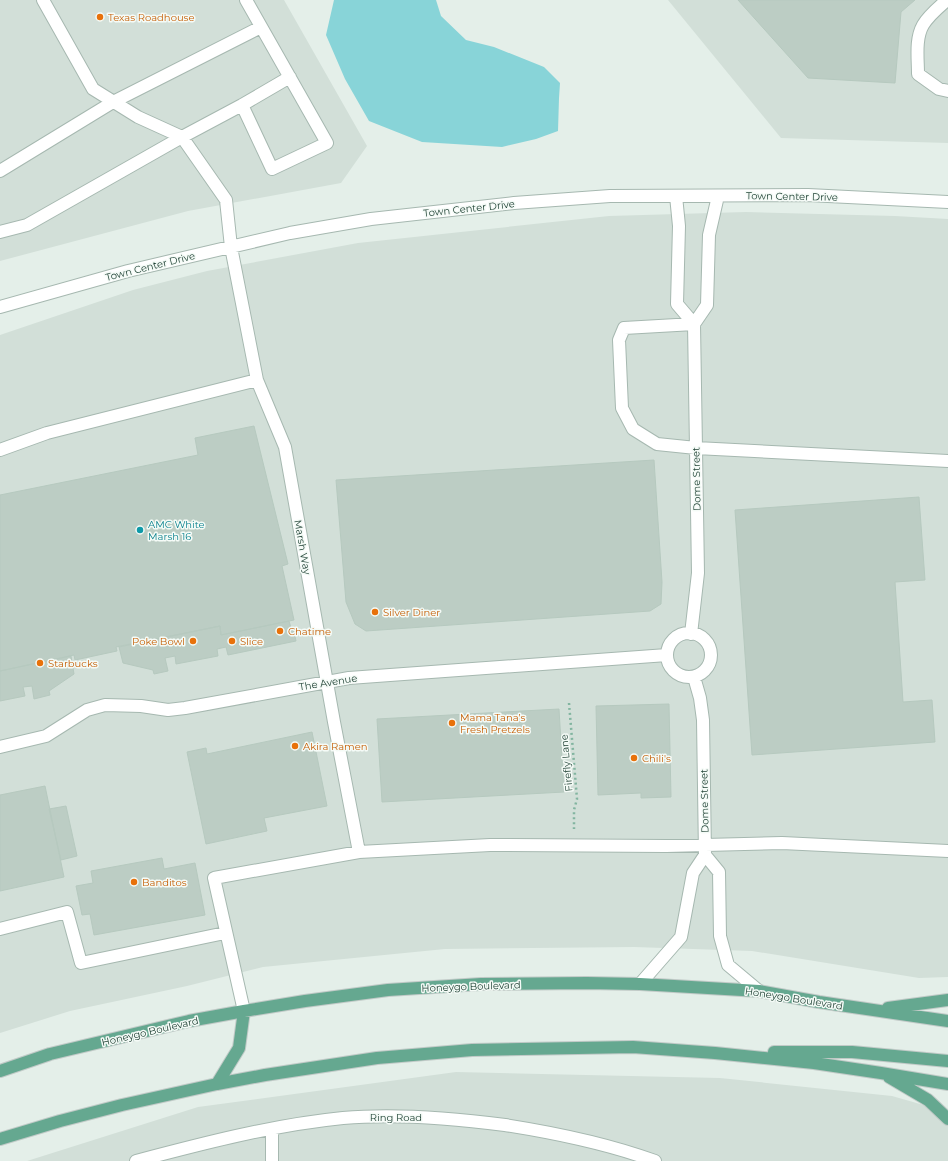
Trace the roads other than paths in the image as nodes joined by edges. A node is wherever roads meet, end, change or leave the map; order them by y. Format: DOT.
graph roads {
  1 [pos="43,0"];
  2 [pos="246,0"];
  3 [pos="947,0"];
  4 [pos="262,27"];
  5 [pos="290,76"];
  6 [pos="948,91"];
  7 [pos="113,102"];
  8 [pos="242,105"];
  9 [pos="182,137"];
  10 [pos="0,171"];
  11 [pos="676,196"];
  12 [pos="718,196"];
  13 [pos="948,202"];
  14 [pos="0,232"];
  15 [pos="231,247"];
  16 [pos="0,307"];
  17 [pos="694,324"];
  18 [pos="257,380"];
  19 [pos="696,448"];
  20 [pos="0,450"];
  21 [pos="948,462"];
  22 [pos="691,634"];
  23 [pos="667,655"];
  24 [pos="694,676"];
  25 [pos="326,682"];
  26 [pos="0,747"];
  27 [pos="704,850"];
  28 [pos="948,850"];
  29 [pos="359,852"];
  30 [pos="0,929"];
  31 [pos="225,932"];
  32 [pos="640,984"];
  33 [pos="759,991"];
  34 [pos="948,1000"];
  35 [pos="875,1010"];
  36 [pos="244,1011"];
  37 [pos="948,1021"];
  38 [pos="715,1052"];
  39 [pos="948,1061"];
  40 [pos="0,1072"];
  41 [pos="881,1072"];
  42 [pos="217,1084"];
  43 [pos="948,1084"];
  44 [pos="948,1119"];
  45 [pos="272,1128"];
  46 [pos="0,1140"];
  47 [pos="136,1161"];
  48 [pos="272,1161"];
  49 [pos="655,1161"];
  1 -- 7 [label="street"];
  2 -- 4 [label="street"];
  3 -- 6 [label="street"];
  4 -- 5 [label="street"];
  4 -- 7 [label="street"];
  5 -- 8 [label="street"];
  5 -- 8 [label="street"];
  7 -- 9 [label="street"];
  7 -- 10 [label="street"];
  8 -- 9 [label="street"];
  9 -- 14 [label="street"];
  9 -- 15 [label="street, Marsh Way"];
  11 -- 12 [label="street, Town Center Drive"];
  11 -- 15 [label="street, Town Center Drive"];
  11 -- 17 [label="street"];
  12 -- 13 [label="street, Town Center Drive"];
  12 -- 17 [label="street"];
  15 -- 16 [label="street, Town Center Drive"];
  15 -- 18 [label="street, Marsh Way"];
  17 -- 19 [label="street, Dome Street"];
  17 -- 19 [label="street"];
  18 -- 20 [label="street"];
  18 -- 25 [label="street, Marsh Way"];
  19 -- 21 [label="street"];
  19 -- 22 [label="street, Dome Street"];
  22 -- 23 [label="street"];
  22 -- 24 [label="street"];
  23 -- 24 [label="street"];
  23 -- 25 [label="street, The Avenue"];
  24 -- 27 [label="street, Dome Street"];
  25 -- 26 [label="street, The Avenue"];
  25 -- 29 [label="street, Marsh Way"];
  27 -- 28 [label="street"];
  27 -- 29 [label="street"];
  27 -- 32 [label="street"];
  27 -- 33 [label="street"];
  29 -- 31 [label="street"];
  30 -- 31 [label="street"];
  31 -- 36 [label="street"];
  32 -- 33 [label="main road, Honeygo Boulevard"];
  32 -- 36 [label="main road, Honeygo Boulevard"];
  33 -- 35 [label="main road, Honeygo Boulevard"];
  34 -- 35 [label="main road"];
  35 -- 37 [label="main road, Honeygo Boulevard"];
  36 -- 40 [label="main road, Honeygo Boulevard"];
  36 -- 42 [label="main road"];
  38 -- 39 [label="main road"];
  38 -- 41 [label="main road"];
  38 -- 42 [label="main road"];
  41 -- 43 [label="main road"];
  41 -- 44 [label="main road"];
  42 -- 46 [label="main road"];
  45 -- 47 [label="street, Ring Road"];
  45 -- 48 [label="street"];
  45 -- 49 [label="street, Ring Road"];
}
